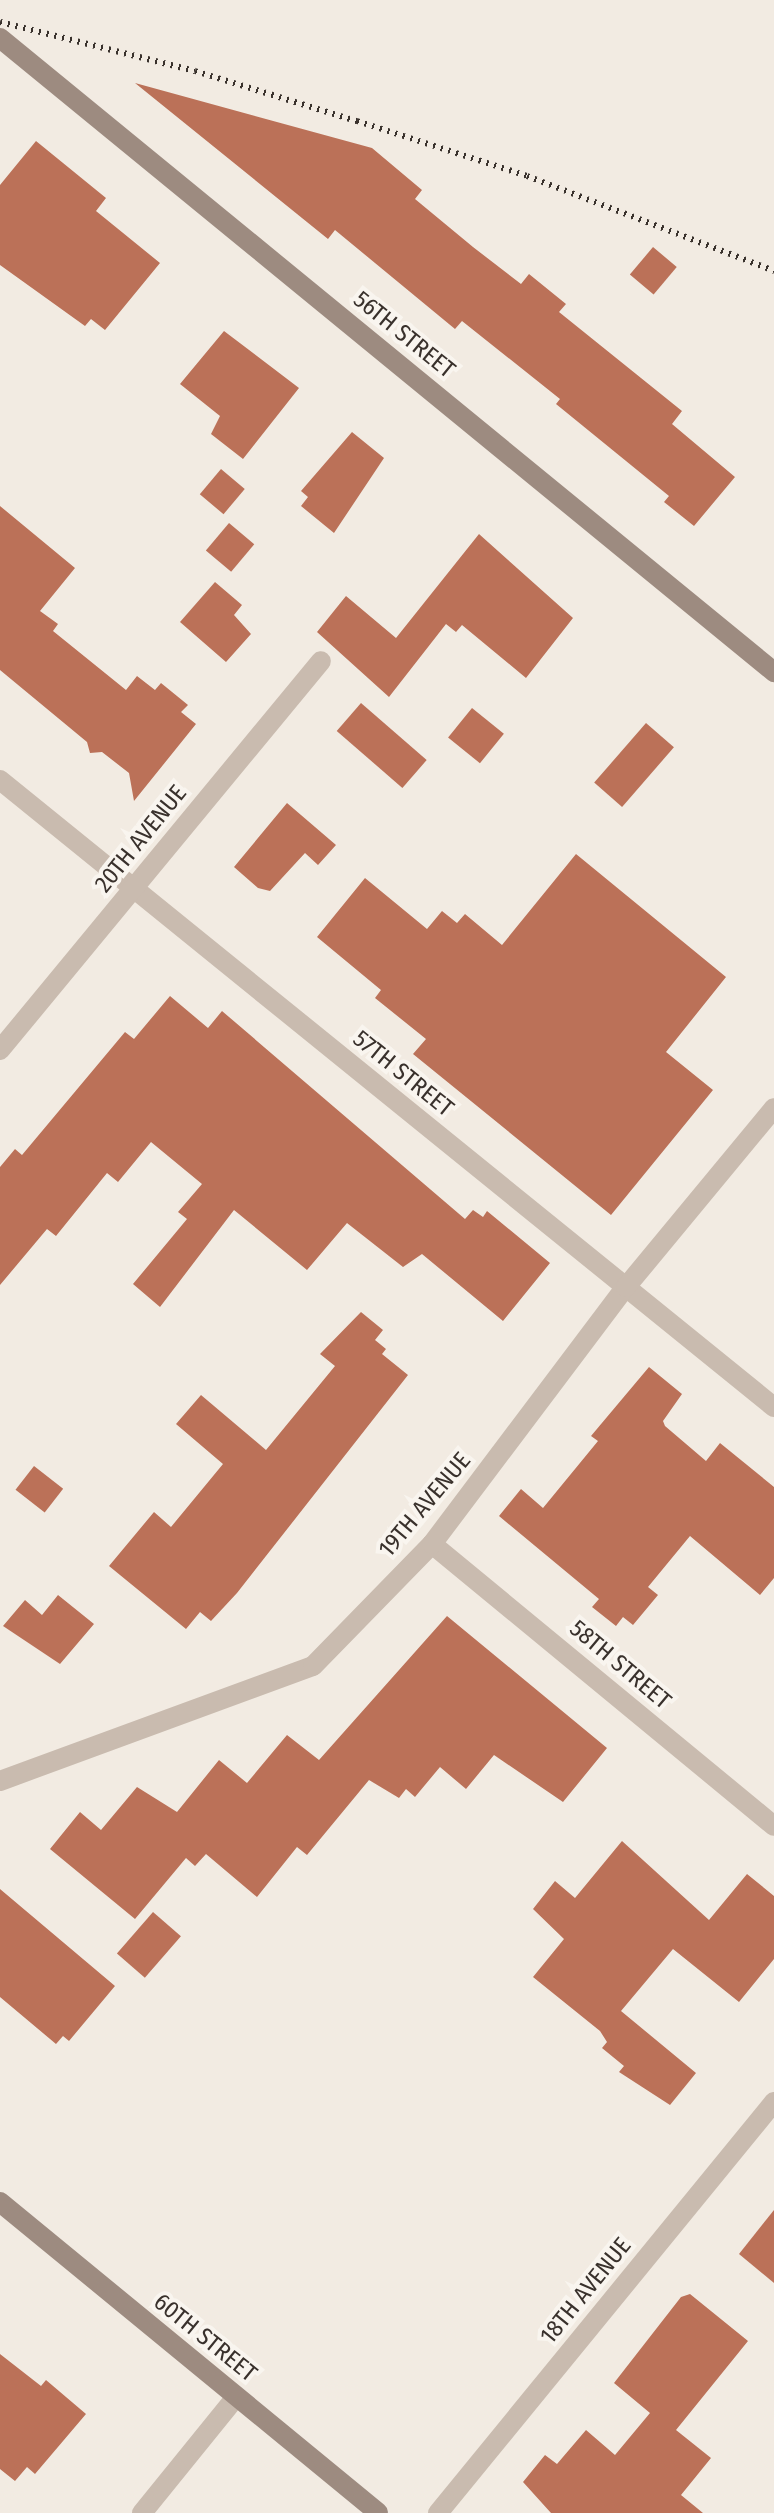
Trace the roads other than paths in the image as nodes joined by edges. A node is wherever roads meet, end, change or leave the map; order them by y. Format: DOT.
graph roads {
  1 [pos="0,38"];
  2 [pos="321,661"];
  3 [pos="774,672"];
  4 [pos="0,780"];
  5 [pos="134,890"];
  6 [pos="0,1050"];
  7 [pos="774,1108"];
  8 [pos="626,1287"];
  9 [pos="774,1407"];
  10 [pos="432,1544"];
  11 [pos="0,1781"];
  12 [pos="774,1826"];
  13 [pos="774,2102"];
  14 [pos="0,2202"];
  15 [pos="236,2397"];
  16 [pos="142,2513"];
  17 [pos="378,2513"];
  18 [pos="438,2513"];
  1 -- 3 [label="street, 56TH STREET"];
  2 -- 5 [label="street, 20TH AVENUE"];
  4 -- 5 [label="street, 57TH STREET"];
  5 -- 6 [label="street, 20TH AVENUE"];
  5 -- 8 [label="street, 57TH STREET"];
  7 -- 8 [label="street, 19TH AVENUE"];
  8 -- 9 [label="street, 57TH STREET"];
  8 -- 10 [label="street, 19TH AVENUE"];
  10 -- 11 [label="street, 19TH AVENUE"];
  10 -- 12 [label="street, 58TH STREET"];
  13 -- 18 [label="street, 18TH AVENUE"];
  14 -- 15 [label="street, 60TH STREET"];
  15 -- 16 [label="street"];
  15 -- 17 [label="street, 60TH STREET"];
}
